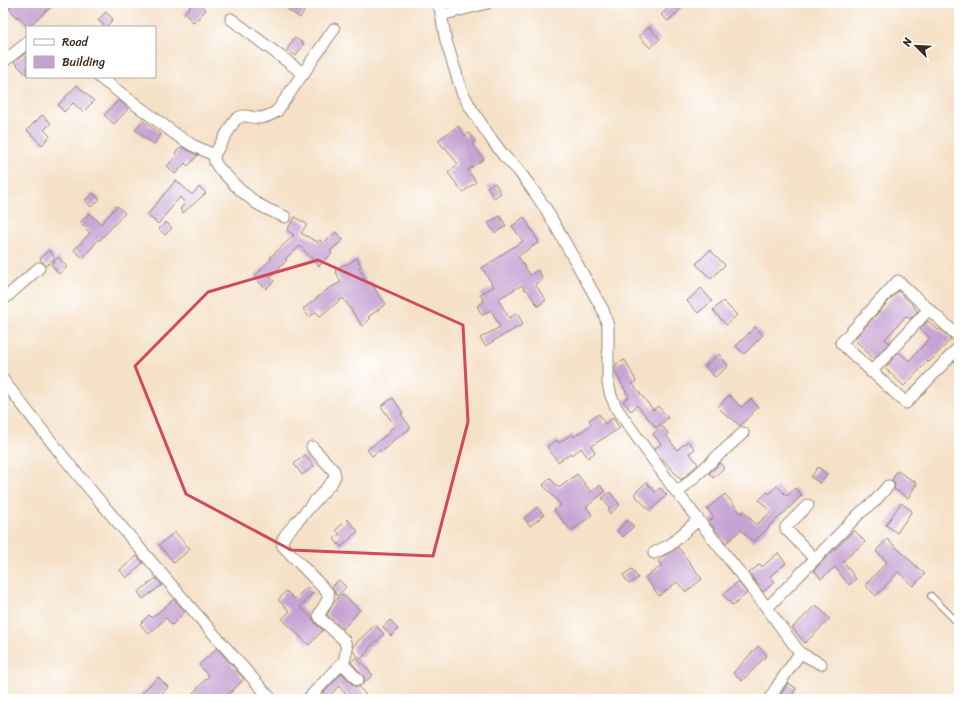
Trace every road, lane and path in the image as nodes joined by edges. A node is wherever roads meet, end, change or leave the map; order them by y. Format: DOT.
graph roads {
  1 [pos="436,3"];
  2 [pos="488,3"];
  3 [pos="441,15"];
  4 [pos="231,19"];
  5 [pos="334,29"];
  6 [pos="26,44"];
  7 [pos="3,62"];
  8 [pos="304,74"];
  9 [pos="100,78"];
  10 [pos="214,155"];
  11 [pos="285,217"];
  12 [pos="39,268"];
  13 [pos="3,300"];
  14 [pos="929,309"];
  15 [pos="959,337"];
  16 [pos="959,347"];
  17 [pos="872,372"];
  18 [pos="3,380"];
  19 [pos="743,433"];
  20 [pos="312,446"];
  21 [pos="888,486"];
  22 [pos="677,493"];
  23 [pos="808,505"];
  24 [pos="698,520"];
  25 [pos="654,553"];
  26 [pos="814,559"];
  27 [pos="931,596"];
  28 [pos="767,608"];
  29 [pos="959,624"];
  30 [pos="800,653"];
  31 [pos="821,664"];
  32 [pos="343,665"];
  33 [pos="358,680"];
  34 [pos="271,699"];
  35 [pos="308,699"];
  36 [pos="770,699"];
  1 -- 3 [label="street"];
  2 -- 3 [label="street"];
  3 -- 22 [label="street"];
  4 -- 8 [label="street"];
  5 -- 8 [label="street"];
  6 -- 7 [label="street"];
  8 -- 10 [label="street"];
  9 -- 10 [label="street"];
  10 -- 11 [label="street"];
  12 -- 13 [label="street"];
  14 -- 15 [label="street"];
  14 -- 17 [label="street"];
  14 -- 17 [label="street"];
  16 -- 17 [label="street"];
  18 -- 34 [label="street"];
  19 -- 22 [label="street"];
  20 -- 32 [label="street"];
  21 -- 26 [label="street"];
  22 -- 24 [label="street"];
  23 -- 26 [label="street"];
  24 -- 25 [label="street"];
  24 -- 28 [label="street"];
  26 -- 28 [label="street"];
  27 -- 29 [label="lane"];
  28 -- 30 [label="street"];
  30 -- 31 [label="street"];
  30 -- 36 [label="street"];
  32 -- 33 [label="street"];
  32 -- 35 [label="street"];
}
